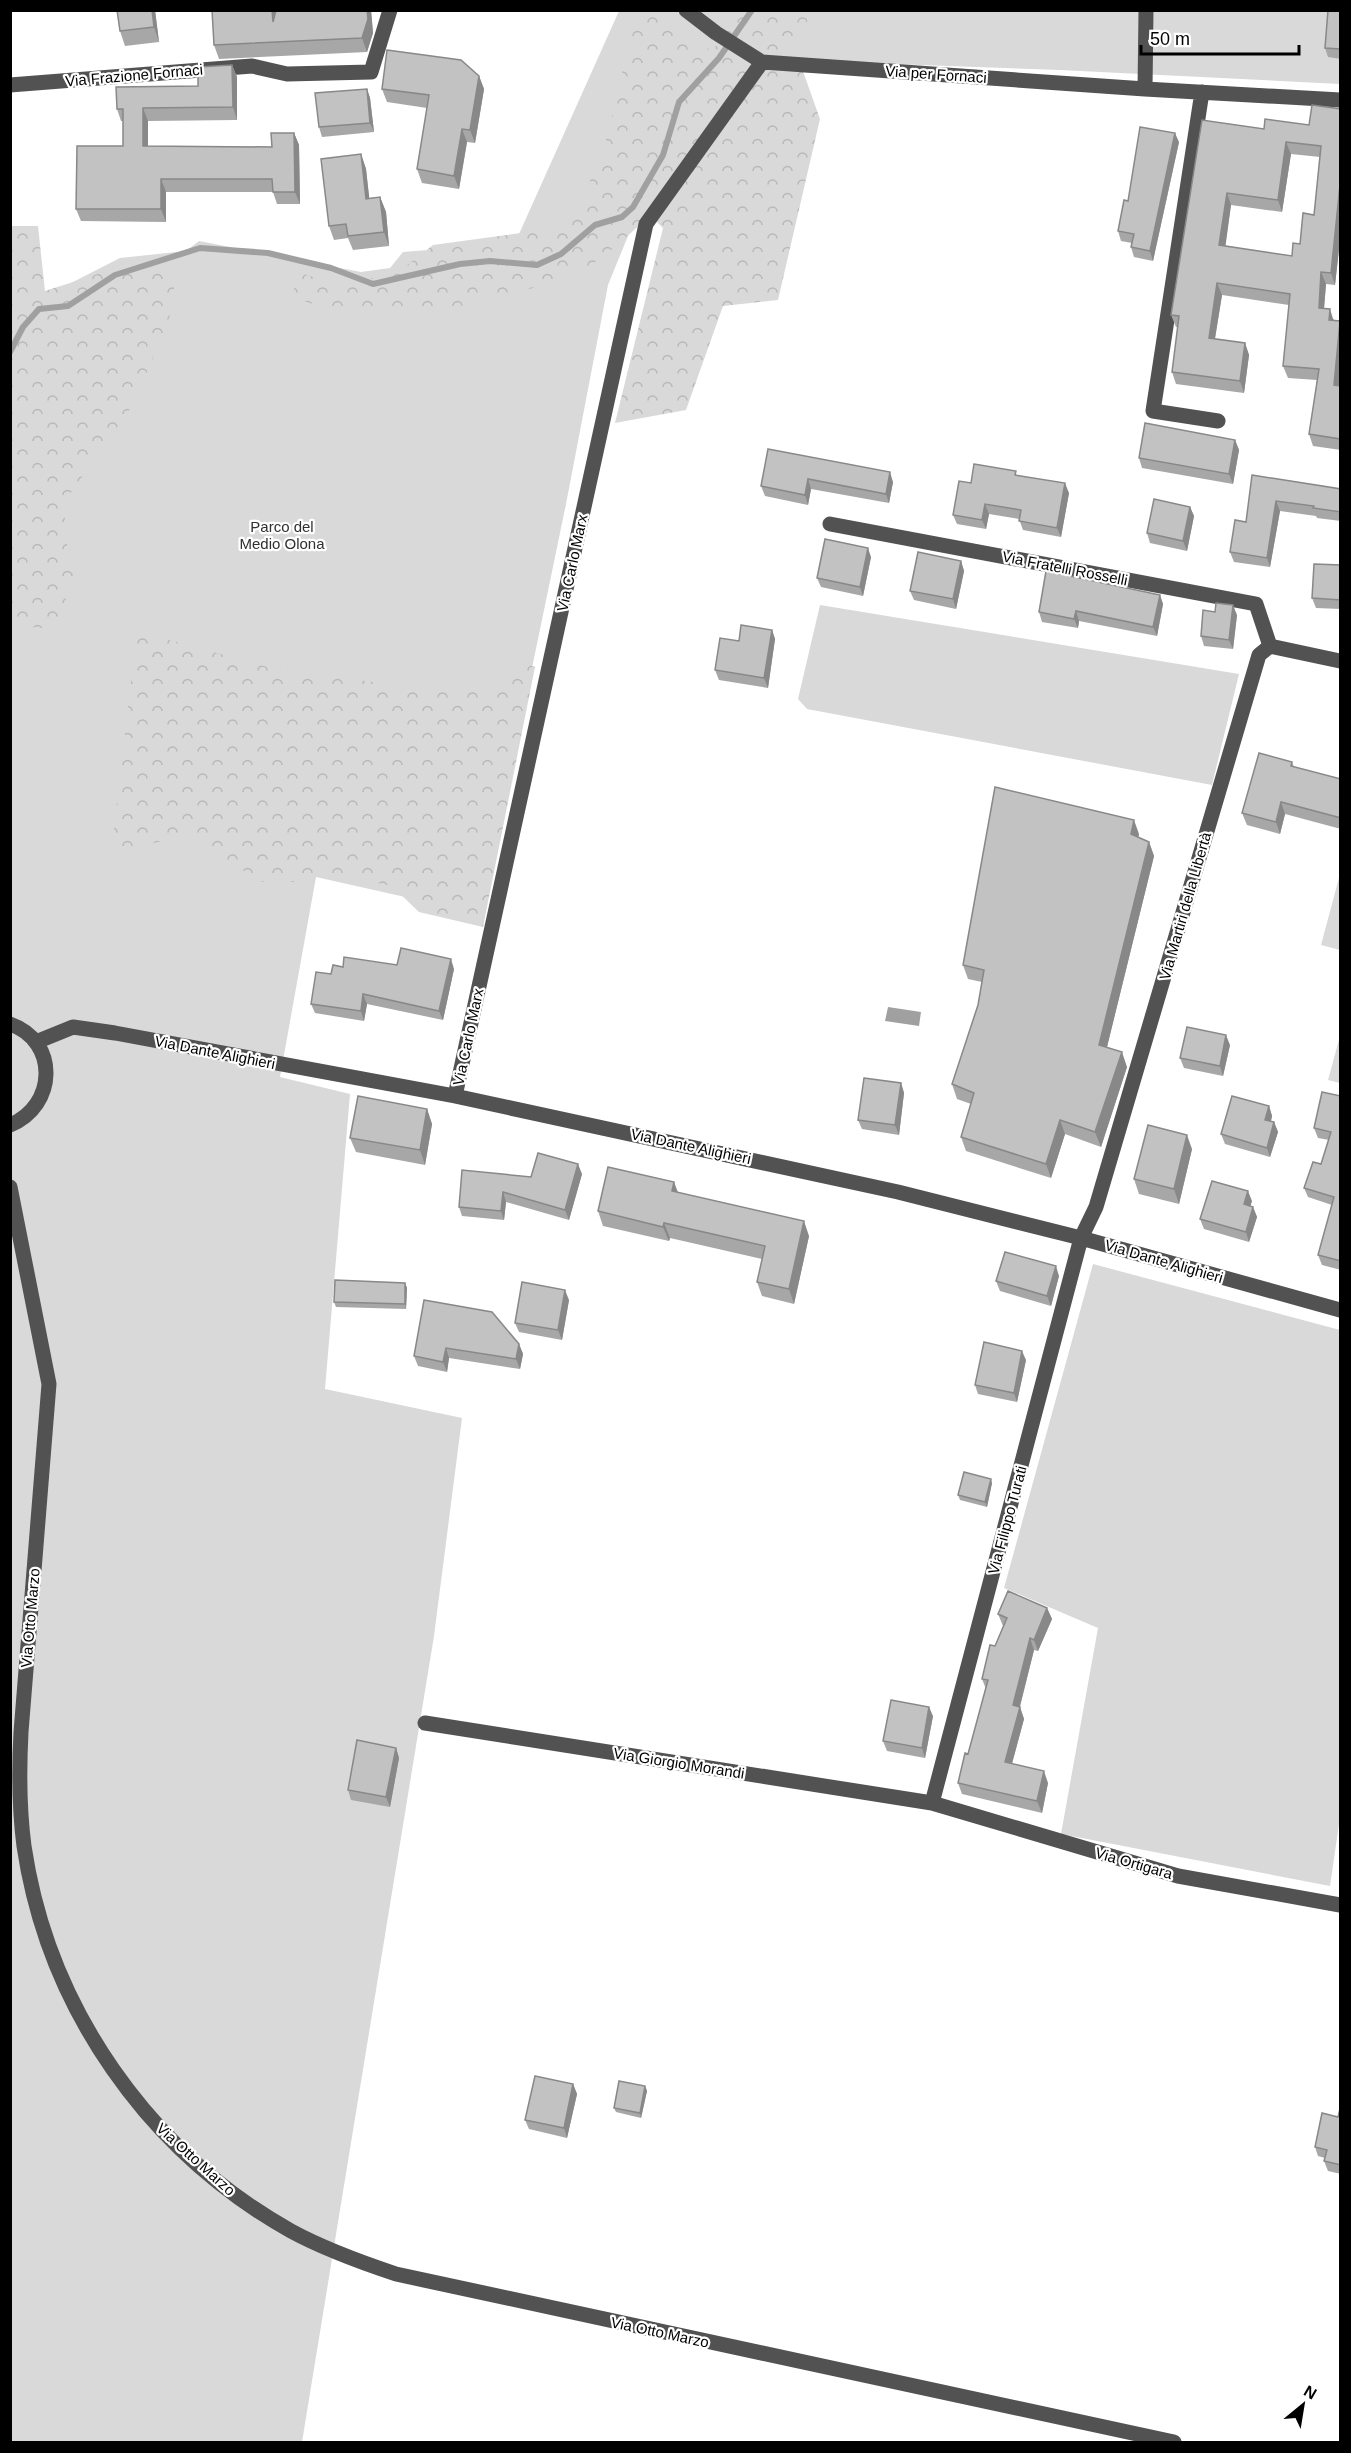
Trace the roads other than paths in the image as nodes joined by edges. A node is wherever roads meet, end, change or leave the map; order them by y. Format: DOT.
graph roads {
  1 [pos="390,10"];
  2 [pos="686,10"];
  3 [pos="1146,10"];
  4 [pos="762,62"];
  5 [pos="10,85"];
  6 [pos="1145,89"];
  7 [pos="1202,92"];
  8 [pos="1341,99"];
  9 [pos="1218,421"];
  10 [pos="830,524"];
  11 [pos="1270,646"];
  12 [pos="1341,661"];
  13 [pos="10,1024"];
  14 [pos="36,1042"];
  15 [pos="455,1096"];
  16 [pos="10,1125"];
  17 [pos="10,1187"];
  18 [pos="1082,1238"];
  19 [pos="1341,1310"];
  20 [pos="425,1724"];
  21 [pos="932,1803"];
  22 [pos="1341,1905"];
  23 [pos="1174,2442"];
  1 -- 5 [label="street, Via Frazione Fornaci"];
  2 -- 4 [label="street, Via per Fornaci"];
  3 -- 6 [label="street"];
  4 -- 6 [label="street, Via per Fornaci"];
  4 -- 15 [label="street, Via Carlo Marx"];
  6 -- 7 [label="street, Via per Fornaci"];
  7 -- 8 [label="street, Via per Fornaci"];
  7 -- 9 [label="street"];
  10 -- 11 [label="street, Via Fratelli Rosselli"];
  11 -- 12 [label="street"];
  11 -- 18 [label="street, Via Martiri della Libertà"];
  13 -- 14 [label="street"];
  14 -- 15 [label="street, Via Dante Alighieri"];
  14 -- 16 [label="street"];
  15 -- 18 [label="street, Via Dante Alighieri"];
  17 -- 23 [label="street, Via Otto Marzo"];
  18 -- 19 [label="street, Via Dante Alighieri"];
  18 -- 21 [label="street, Via Filippo Turati"];
  20 -- 21 [label="street, Via Giorgio Morandi"];
  21 -- 22 [label="street, Via Ortigara"];
}
